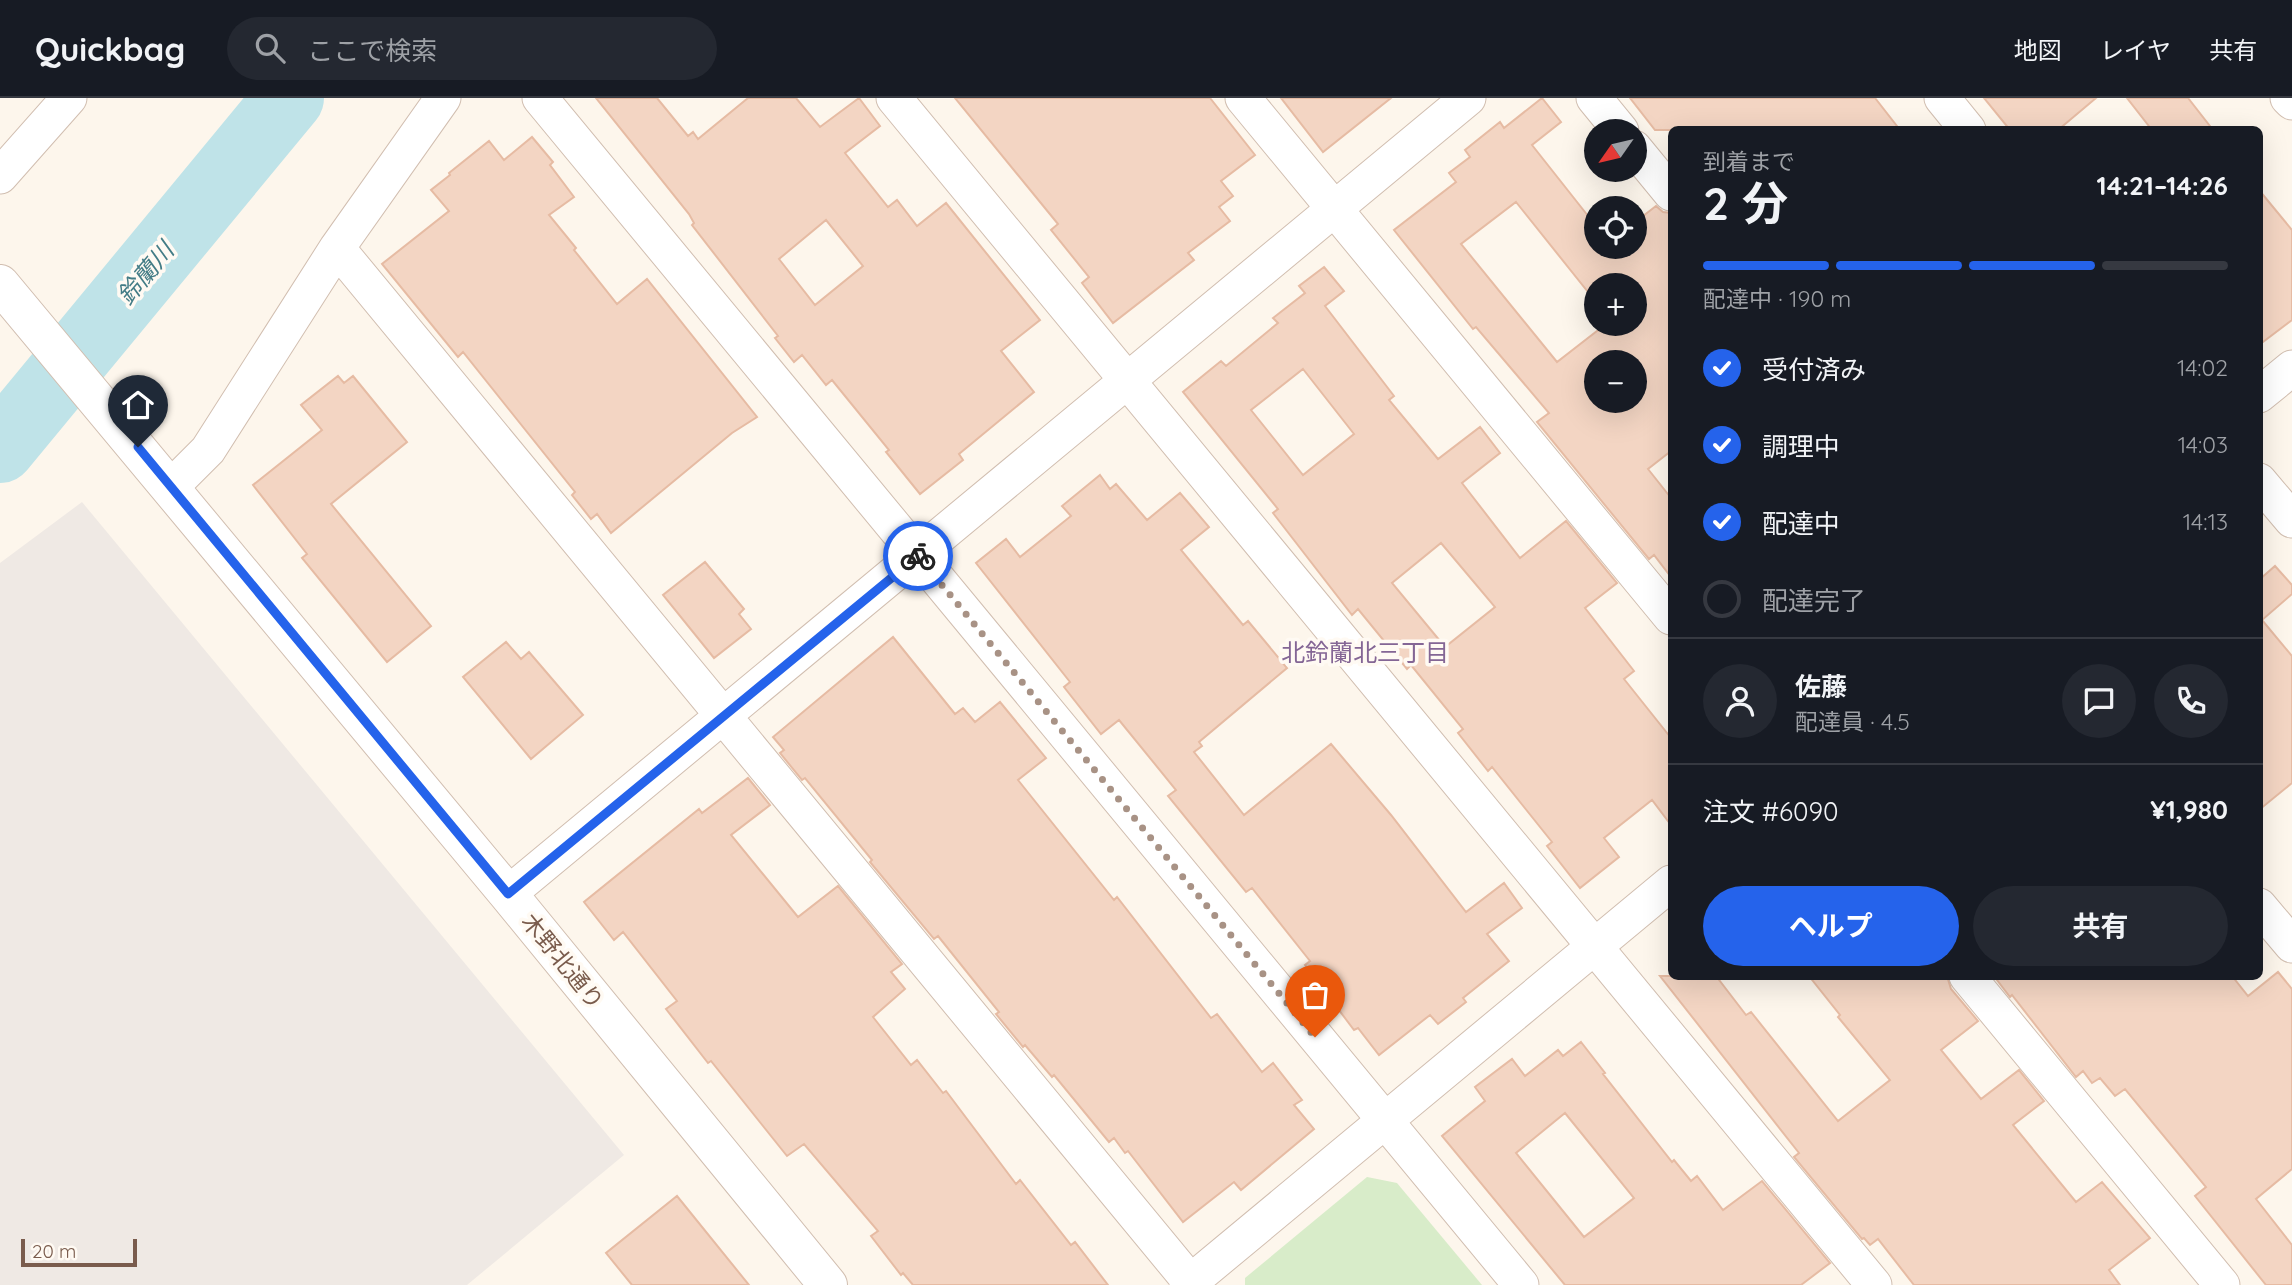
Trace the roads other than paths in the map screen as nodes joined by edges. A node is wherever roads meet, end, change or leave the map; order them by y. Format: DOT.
graph roads {
  1 [pos="69,98"];
  2 [pos="443,98"];
  3 [pos="540,98"];
  4 [pos="894,98"];
  5 [pos="1243,98"];
  6 [pos="1468,98"];
  7 [pos="1594,98"];
  8 [pos="1942,98"];
  9 [pos="2288,98"];
  10 [pos="2292,102"];
  11 [pos="1611,119"];
  12 [pos="1965,126"];
  13 [pos="1647,164"];
  14 [pos="0,176"];
  15 [pos="1668,189"];
  16 [pos="1334,209"];
  17 [pos="337,248"];
  18 [pos="9,294"];
  19 [pos="2292,368"];
  20 [pos="1127,380"];
  21 [pos="2263,393"];
  22 [pos="2263,486"];
  23 [pos="172,487"];
  24 [pos="2292,520"];
  25 [pos="917,555"];
  26 [pos="1668,613"];
  27 [pos="723,715"];
  28 [pos="1668,886"];
  29 [pos="508,894"];
  30 [pos="2263,911"];
  31 [pos="2292,945"];
  32 [pos="1595,947"];
  33 [pos="1970,980"];
  34 [pos="1385,1121"];
  35 [pos="1190,1284"];
  36 [pos="828,1285"];
  37 [pos="1521,1285"];
  38 [pos="1874,1285"];
  39 [pos="2222,1285"];
  1 -- 14 [label="street"];
  2 -- 17 [label="street"];
  3 -- 25 [label="street"];
  4 -- 20 [label="street"];
  5 -- 16 [label="street"];
  6 -- 16 [label="street"];
  7 -- 11 [label="street"];
  8 -- 12 [label="street"];
  9 -- 10 [label="street"];
  13 -- 15 [label="street"];
  16 -- 20 [label="street"];
  16 -- 26 [label="street"];
  17 -- 23 [label="street"];
  17 -- 27 [label="street"];
  18 -- 23 [label="street, 木野北通り"];
  19 -- 21 [label="street"];
  20 -- 25 [label="street"];
  20 -- 32 [label="street"];
  22 -- 24 [label="street"];
  23 -- 29 [label="street, 木野北通り"];
  25 -- 27 [label="street"];
  25 -- 34 [label="street"];
  27 -- 29 [label="street"];
  27 -- 35 [label="street"];
  28 -- 32 [label="street"];
  29 -- 36 [label="street, 木野北通り"];
  30 -- 31 [label="street"];
  32 -- 34 [label="street"];
  32 -- 38 [label="street"];
  33 -- 39 [label="street"];
  34 -- 35 [label="street"];
  34 -- 37 [label="street"];
}
